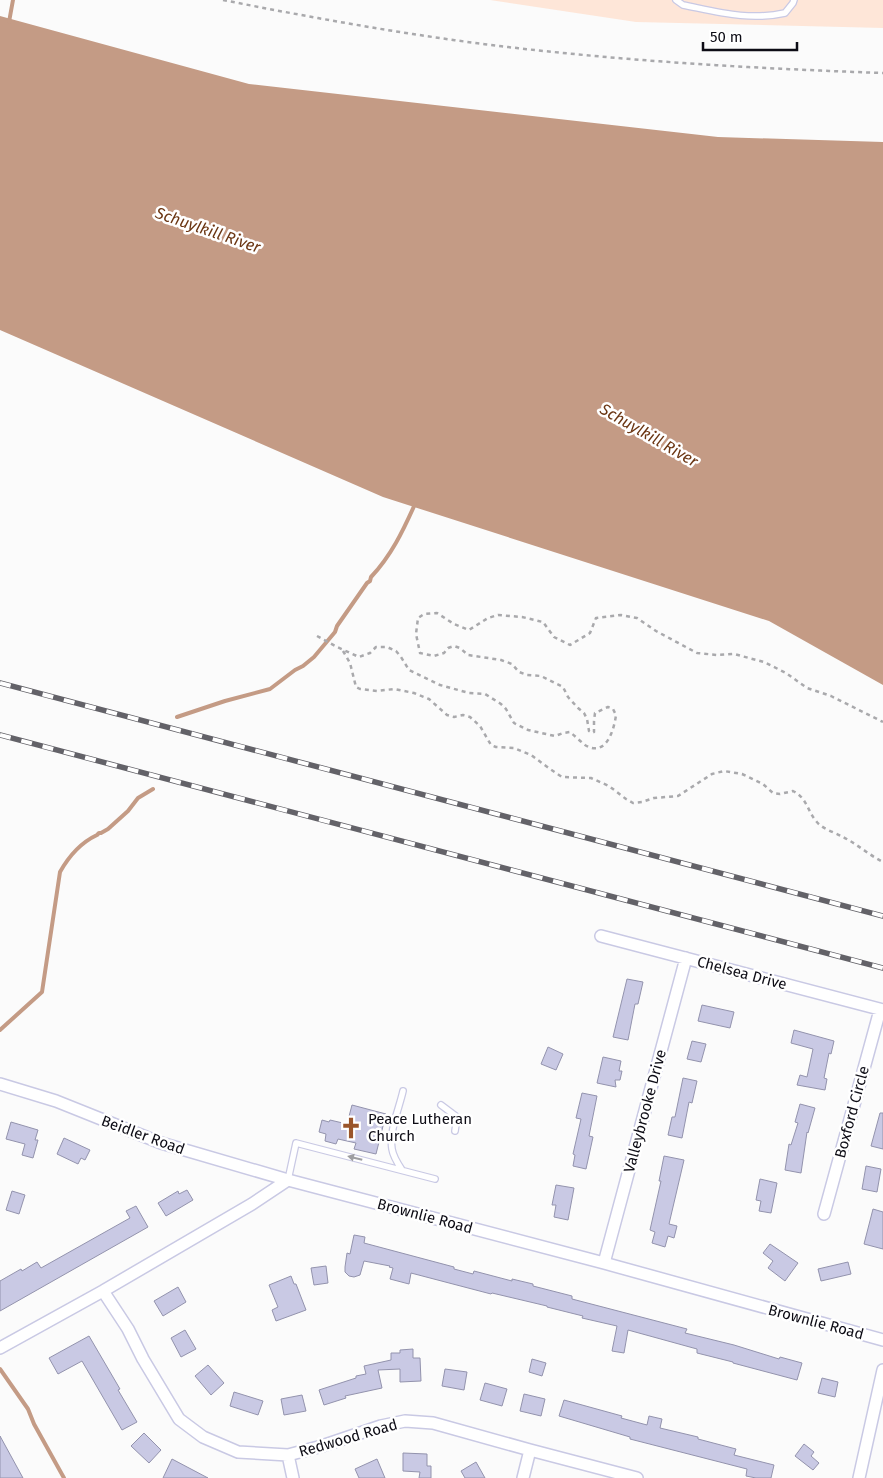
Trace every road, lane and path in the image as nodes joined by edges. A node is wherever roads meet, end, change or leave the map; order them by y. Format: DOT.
graph roads {
  1 [pos="223,0"];
  2 [pos="676,0"];
  3 [pos="794,0"];
  4 [pos="883,73"];
  5 [pos="317,636"];
  6 [pos="343,650"];
  7 [pos="883,722"];
  8 [pos="883,862"];
  9 [pos="601,936"];
  10 [pos="686,958"];
  11 [pos="882,1010"];
  12 [pos="0,1084"];
  13 [pos="403,1092"];
  14 [pos="441,1105"];
  15 [pos="455,1131"];
  16 [pos="402,1170"];
  17 [pos="435,1179"];
  18 [pos="288,1180"];
  19 [pos="824,1214"];
  20 [pos="604,1263"];
  21 [pos="103,1291"];
  22 [pos="883,1340"];
  23 [pos="0,1348"];
  24 [pos="883,1370"];
  25 [pos="530,1450"];
  26 [pos="288,1455"];
  27 [pos="292,1478"];
  28 [pos="523,1478"];
  29 [pos="637,1478"];
  30 [pos="858,1478"];
  1 -- 4 [label="path"];
  2 -- 3 [label="lane"];
  5 -- 6 [label="path"];
  6 -- 7 [label="path"];
  6 -- 8 [label="path"];
  9 -- 10 [label="street, Chelsea Drive"];
  10 -- 11 [label="street, Chelsea Drive"];
  10 -- 20 [label="street, Valleybrooke Drive"];
  11 -- 19 [label="street, Boxford Circle"];
  12 -- 18 [label="street, Beidler Road"];
  13 -- 16 [label="lane"];
  14 -- 15 [label="lane"];
  16 -- 17 [label="lane"];
  16 -- 18 [label="lane, one-way"];
  18 -- 20 [label="street, Brownlie Road"];
  18 -- 21 [label="street"];
  20 -- 22 [label="street, Brownlie Road"];
  21 -- 23 [label="street"];
  21 -- 26 [label="street, Redwood Road"];
  24 -- 30 [label="street"];
  25 -- 26 [label="street, Redwood Road"];
  25 -- 28 [label="street"];
  25 -- 29 [label="street, Redwood Road"];
  26 -- 27 [label="street"];
}
